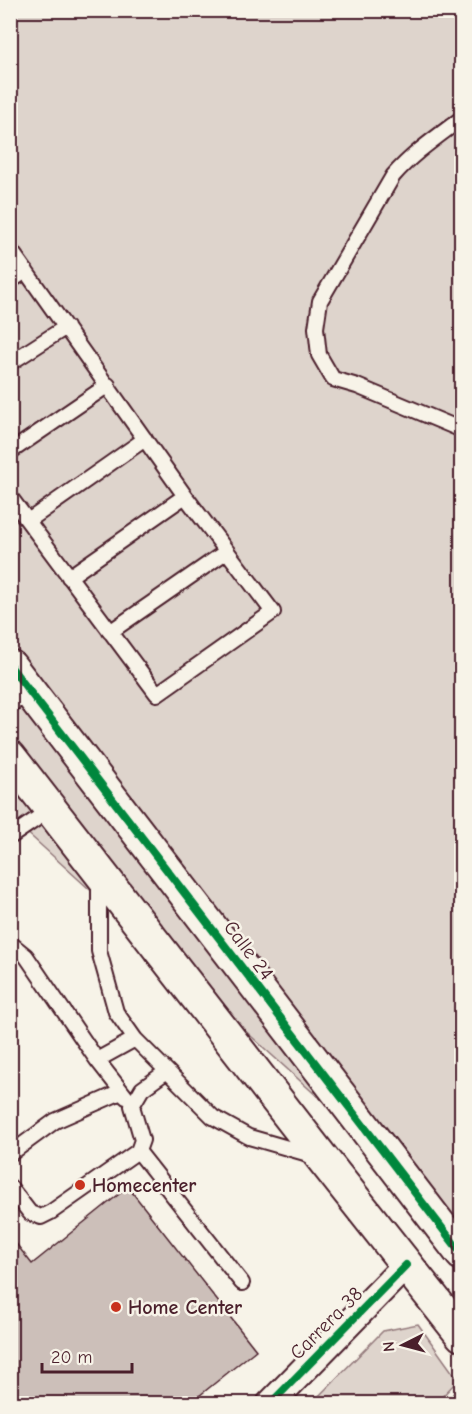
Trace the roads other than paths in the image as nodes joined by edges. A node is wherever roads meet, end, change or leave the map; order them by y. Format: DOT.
graph roads {
  1 [pos="462,118"];
  2 [pos="10,249"];
  3 [pos="26,271"];
  4 [pos="10,281"];
  5 [pos="66,327"];
  6 [pos="10,363"];
  7 [pos="108,385"];
  8 [pos="462,430"];
  9 [pos="145,439"];
  10 [pos="10,452"];
  11 [pos="185,496"];
  12 [pos="10,497"];
  13 [pos="28,521"];
  14 [pos="227,551"];
  15 [pos="69,577"];
  16 [pos="110,632"];
  17 [pos="17,687"];
  18 [pos="10,757"];
  19 [pos="51,809"];
  20 [pos="10,837"];
  21 [pos="99,871"];
  22 [pos="10,943"];
  23 [pos="135,1039"];
  24 [pos="97,1060"];
  25 [pos="167,1071"];
  26 [pos="121,1092"];
  27 [pos="132,1106"];
  28 [pos="138,1151"];
  29 [pos="10,1154"];
  30 [pos="322,1158"];
  31 [pos="10,1187"];
  32 [pos="462,1254"];
  33 [pos="406,1265"];
  34 [pos="242,1283"];
  35 [pos="455,1321"];
  36 [pos="270,1404"];
  1 -- 8 [label="lane"];
  2 -- 3 [label="lane"];
  3 -- 4 [label="lane"];
  3 -- 5 [label="lane"];
  5 -- 6 [label="lane"];
  5 -- 7 [label="lane"];
  7 -- 9 [label="lane"];
  7 -- 10 [label="lane"];
  9 -- 11 [label="lane"];
  9 -- 13 [label="lane"];
  11 -- 14 [label="lane"];
  11 -- 15 [label="lane"];
  12 -- 13 [label="lane"];
  13 -- 15 [label="lane"];
  14 -- 16 [label="lane"];
  14 -- 16 [label="lane"];
  15 -- 16 [label="lane"];
  17 -- 32 [label="street, Calle 24"];
  18 -- 19 [label="street"];
  19 -- 20 [label="lane"];
  19 -- 21 [label="street"];
  21 -- 23 [label="lane"];
  21 -- 30 [label="street"];
  22 -- 24 [label="lane"];
  23 -- 24 [label="lane"];
  23 -- 25 [label="lane"];
  24 -- 26 [label="lane"];
  25 -- 27 [label="lane"];
  25 -- 30 [label="lane"];
  26 -- 27 [label="lane"];
  26 -- 29 [label="lane"];
  27 -- 28 [label="lane"];
  28 -- 31 [label="lane"];
  28 -- 34 [label="lane"];
  30 -- 33 [label="street"];
  33 -- 35 [label="street"];
  33 -- 36 [label="street, Carrera 38"];
}
